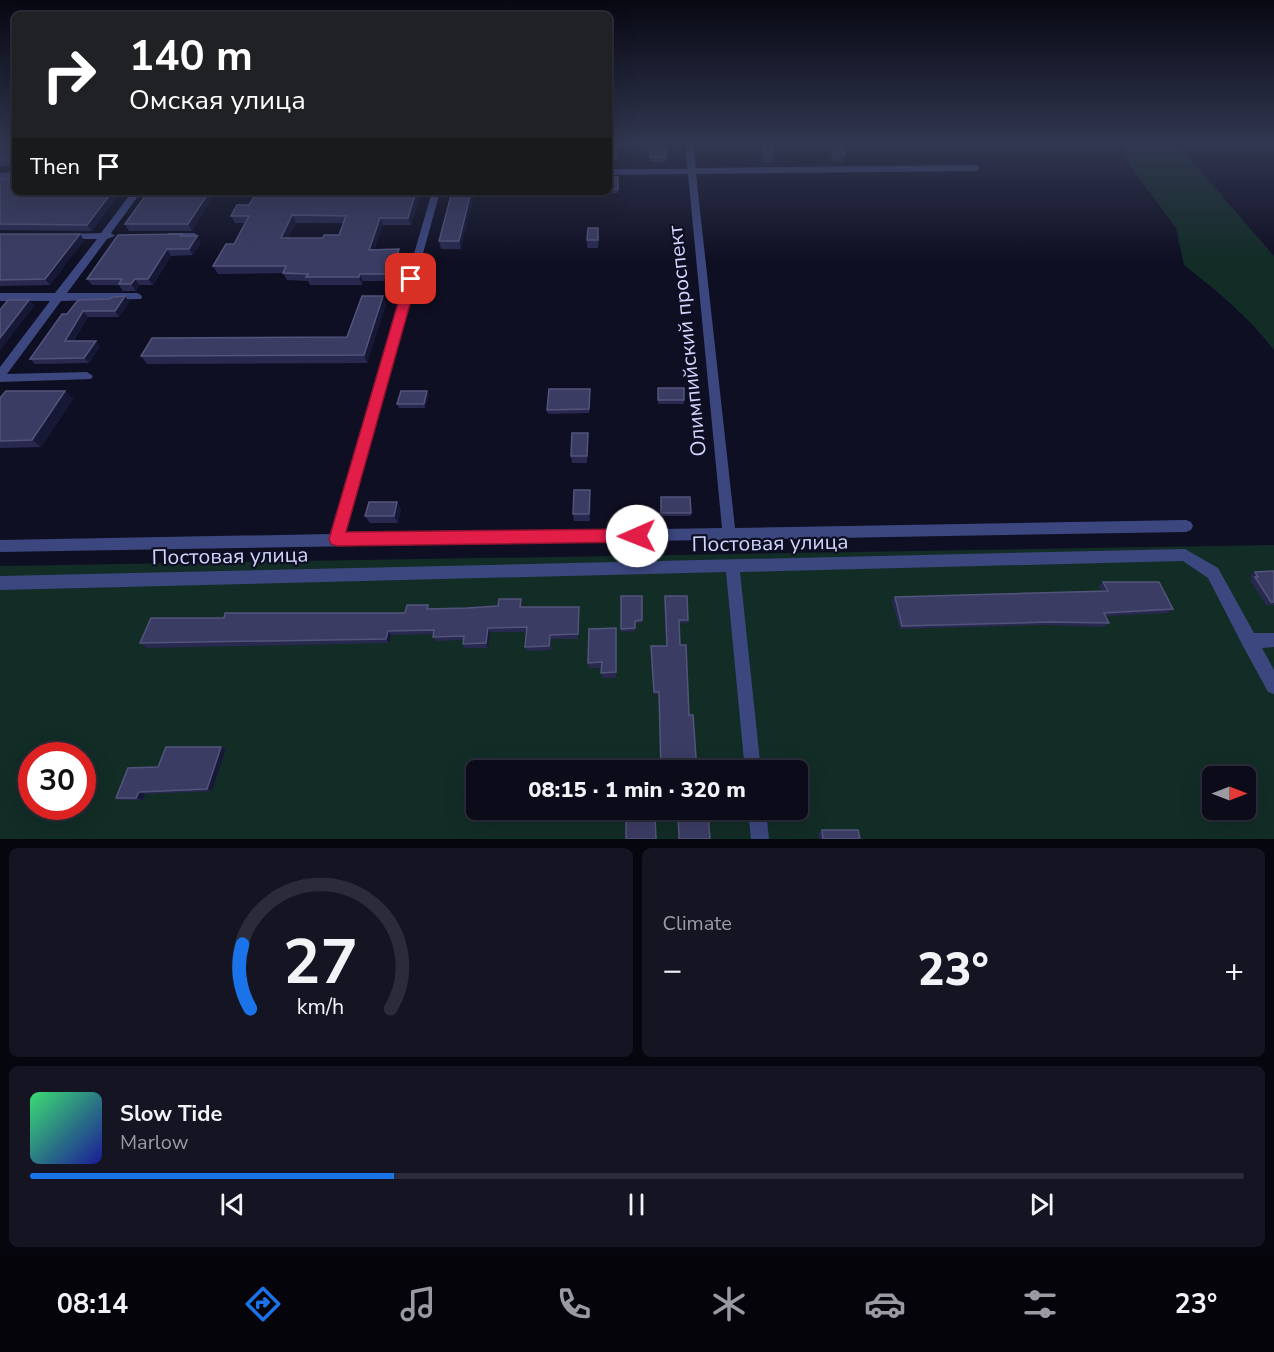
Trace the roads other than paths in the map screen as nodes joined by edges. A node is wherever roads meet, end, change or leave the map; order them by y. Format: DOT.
graph roads {
  1 [pos="693,182"];
  2 [pos="135,195"];
  3 [pos="435,195"];
  4 [pos="58,236"];
  5 [pos="110,236"];
  6 [pos="160,236"];
  7 [pos="194,236"];
  8 [pos="0,297"];
  9 [pos="137,297"];
  10 [pos="58,298"];
  11 [pos="0,376"];
  12 [pos="87,376"];
  13 [pos="1186,526"];
  14 [pos="729,534"];
  15 [pos="337,539"];
  16 [pos="0,546"];
  17 [pos="732,565"];
  18 [pos="0,583"];
  19 [pos="1274,640"];
  20 [pos="1248,641"];
  21 [pos="1274,686"];
  22 [pos="752,760"];
  23 [pos="758,820"];
  24 [pos="760,839"];
  1 -- 14 [label="street, Олимпийский проспект"];
  2 -- 5 [label="street"];
  3 -- 15 [label="street"];
  4 -- 5 [label="street"];
  5 -- 10 [label="street"];
  6 -- 7 [label="street"];
  8 -- 10 [label="street"];
  9 -- 10 [label="street"];
  10 -- 11 [label="street"];
  11 -- 12 [label="street"];
  13 -- 14 [label="street, Постовая улица"];
  14 -- 15 [label="street, Постовая улица"];
  15 -- 16 [label="street, Постовая улица"];
  17 -- 18 [label="street, Постовая улица"];
  17 -- 20 [label="street, Постовая улица"];
  17 -- 22 [label="street"];
  19 -- 20 [label="street"];
  20 -- 21 [label="street"];
  23 -- 24 [label="street"];
}
